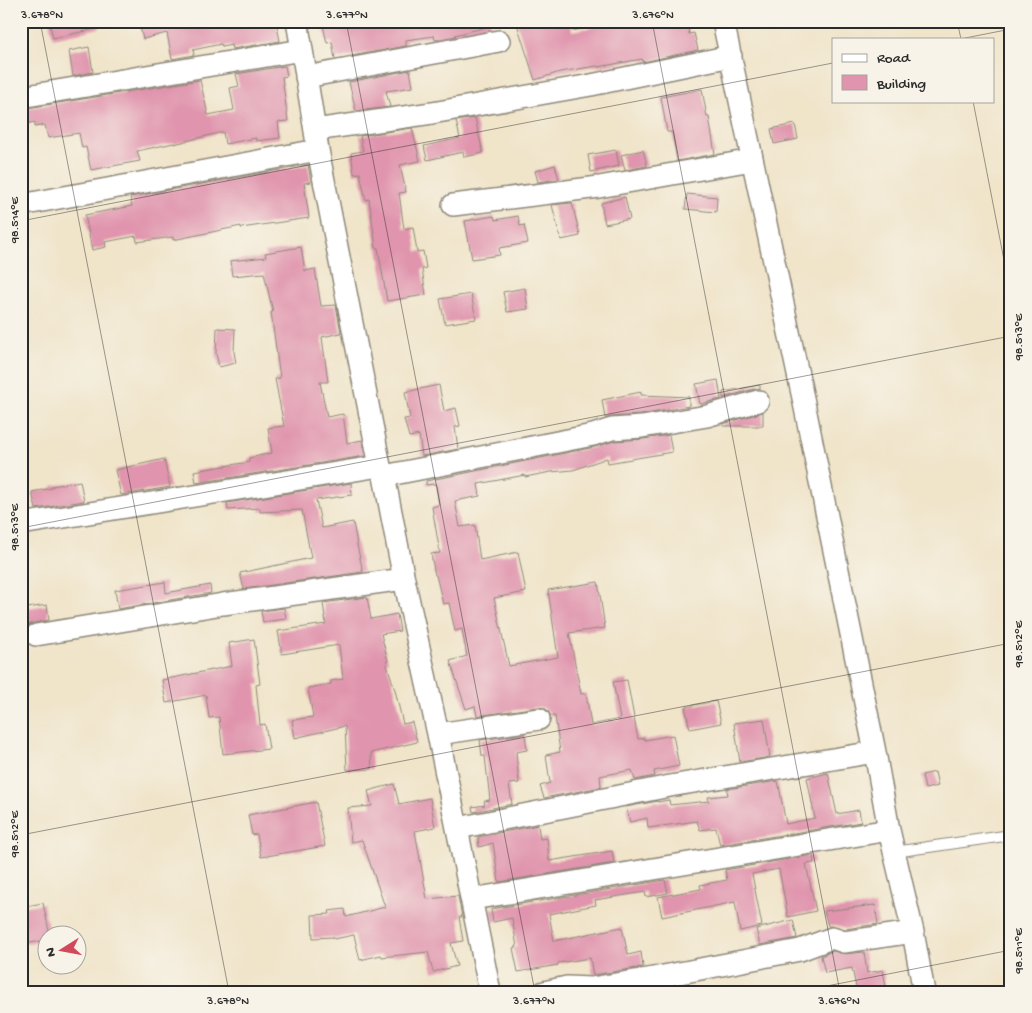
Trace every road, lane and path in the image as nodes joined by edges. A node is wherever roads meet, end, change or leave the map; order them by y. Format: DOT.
graph roads {
  1 [pos="296,21"];
  2 [pos="723,21"];
  3 [pos="499,41"];
  4 [pos="302,50"];
  5 [pos="731,56"];
  6 [pos="306,77"];
  7 [pos="21,97"];
  8 [pos="317,140"];
  9 [pos="752,160"];
  10 [pos="21,205"];
  11 [pos="453,205"];
  12 [pos="758,401"];
  13 [pos="382,471"];
  14 [pos="21,524"];
  15 [pos="404,579"];
  16 [pos="36,635"];
  17 [pos="539,719"];
  18 [pos="438,734"];
  19 [pos="875,752"];
  20 [pos="458,828"];
  21 [pos="889,830"];
  22 [pos="1011,835"];
  23 [pos="894,852"];
  24 [pos="472,899"];
  25 [pos="913,932"];
  26 [pos="490,992"];
  27 [pos="544,992"];
  28 [pos="924,992"];
  1 -- 4 [label="street"];
  2 -- 5 [label="street"];
  3 -- 6 [label="street"];
  4 -- 6 [label="street"];
  4 -- 7 [label="street"];
  5 -- 8 [label="street"];
  5 -- 9 [label="street"];
  6 -- 8 [label="street"];
  8 -- 10 [label="street"];
  8 -- 13 [label="street"];
  9 -- 11 [label="street"];
  9 -- 19 [label="street"];
  12 -- 13 [label="street"];
  13 -- 14 [label="street"];
  13 -- 15 [label="street"];
  15 -- 16 [label="street"];
  15 -- 18 [label="street"];
  17 -- 18 [label="street"];
  18 -- 20 [label="street"];
  19 -- 20 [label="street"];
  19 -- 21 [label="street"];
  20 -- 24 [label="street"];
  21 -- 23 [label="street"];
  21 -- 24 [label="street"];
  22 -- 23 [label="lane"];
  23 -- 25 [label="street"];
  24 -- 26 [label="street"];
  25 -- 27 [label="street"];
  25 -- 28 [label="street"];
}
